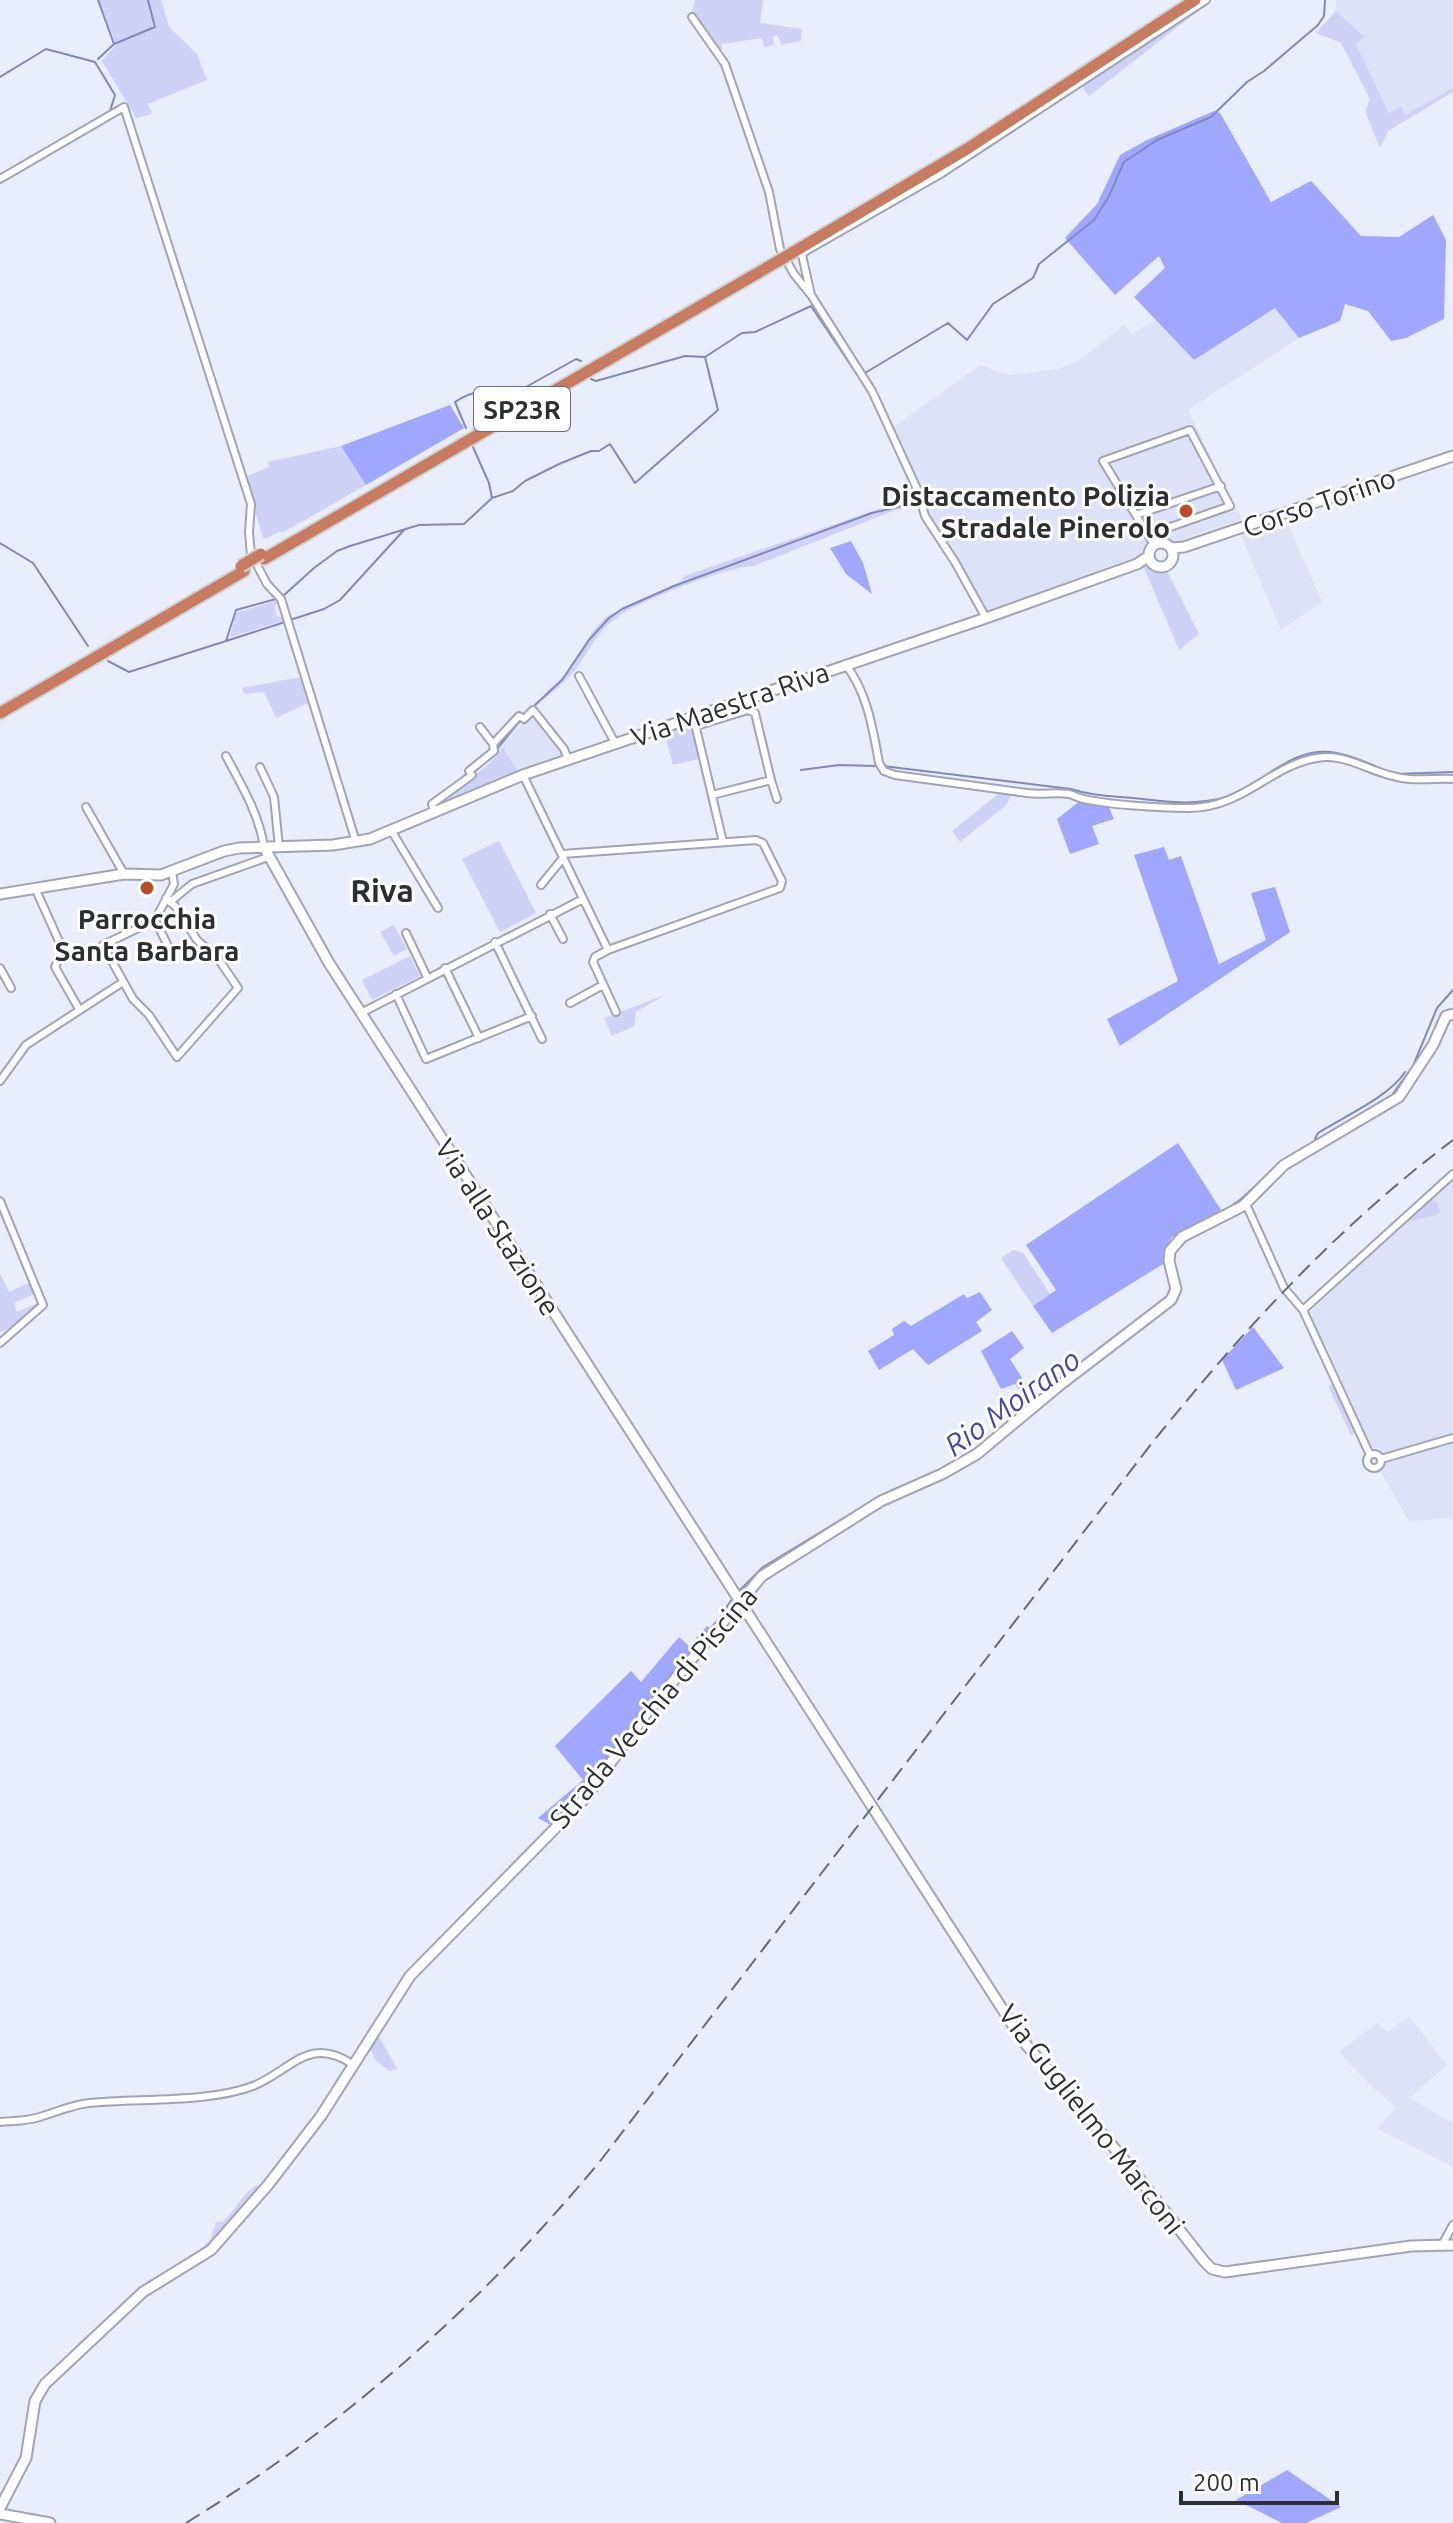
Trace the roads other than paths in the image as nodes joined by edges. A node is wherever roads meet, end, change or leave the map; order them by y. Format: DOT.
graph roads {
  1 [pos="1185,0"];
  2 [pos="1195,0"];
  3 [pos="1206,0"];
  4 [pos="692,17"];
  5 [pos="0,179"];
  6 [pos="790,250"];
  7 [pos="811,295"];
  8 [pos="1453,456"];
  9 [pos="1221,486"];
  10 [pos="1136,515"];
  11 [pos="1156,532"];
  12 [pos="1154,545"];
  13 [pos="1172,552"];
  14 [pos="258,559"];
  15 [pos="1151,559"];
  16 [pos="242,568"];
  17 [pos="986,618"];
  18 [pos="845,664"];
  19 [pos="579,676"];
  20 [pos="0,706"];
  21 [pos="0,713"];
  22 [pos="694,721"];
  23 [pos="480,727"];
  24 [pos="615,743"];
  25 [pos="493,744"];
  26 [pos="226,756"];
  27 [pos="568,759"];
  28 [pos="260,767"];
  29 [pos="523,775"];
  30 [pos="1453,779"];
  31 [pos="771,780"];
  32 [pos="712,795"];
  33 [pos="777,799"];
  34 [pos="86,807"];
  35 [pos="434,810"];
  36 [pos="391,830"];
  37 [pos="356,842"];
  38 [pos="723,842"];
  39 [pos="279,847"];
  40 [pos="266,852"];
  41 [pos="562,856"];
  42 [pos="172,872"];
  43 [pos="124,874"];
  44 [pos="541,885"];
  45 [pos="35,888"];
  46 [pos="1,892"];
  47 [pos="583,899"];
  48 [pos="168,900"];
  49 [pos="438,908"];
  50 [pos="550,914"];
  51 [pos="155,920"];
  52 [pos="406,933"];
  53 [pos="563,939"];
  54 [pos="495,942"];
  55 [pos="608,950"];
  56 [pos="172,954"];
  57 [pos="0,968"];
  58 [pos="445,968"];
  59 [pos="427,977"];
  60 [pos="123,982"];
  61 [pos="603,985"];
  62 [pos="11,988"];
  63 [pos="396,994"];
  64 [pos="570,1003"];
  65 [pos="79,1009"];
  66 [pos="616,1012"];
  67 [pos="361,1013"];
  68 [pos="1453,1014"];
  69 [pos="532,1016"];
  70 [pos="479,1038"];
  71 [pos="542,1039"];
  72 [pos="0,1081"];
  73 [pos="1453,1174"];
  74 [pos="0,1201"];
  75 [pos="1246,1204"];
  76 [pos="1303,1310"];
  77 [pos="0,1343"];
  78 [pos="1453,1438"];
  79 [pos="1370,1455"];
  80 [pos="1381,1459"];
  81 [pos="740,1601"];
  82 [pos="352,2064"];
  83 [pos="0,2122"];
  84 [pos="1453,2225"];
  85 [pos="1448,2244"];
  86 [pos="0,2511"];
  87 [pos="50,2523"];
  1 -- 6 [label="highway, SP23R"];
  2 -- 6 [label="highway, SP23R"];
  3 -- 7 [label="street"];
  4 -- 7 [label="street"];
  5 -- 14 [label="street"];
  6 -- 14 [label="highway, SP23R, bridge"];
  7 -- 17 [label="street"];
  8 -- 13 [label="street, Corso Torino"];
  9 -- 10 [label="street"];
  9 -- 10 [label="street"];
  9 -- 11 [label="street"];
  10 -- 12 [label="street"];
  12 -- 13 [label="street"];
  12 -- 15 [label="street"];
  13 -- 15 [label="street"];
  14 -- 16 [label="highway, SP23R, bridge"];
  14 -- 37 [label="street"];
  15 -- 17 [label="street, Via Maestra Riva"];
  16 -- 20 [label="highway, SP23R"];
  16 -- 21 [label="highway, SP23R"];
  17 -- 18 [label="street, Via Maestra Riva"];
  18 -- 22 [label="street, Via Maestra Riva"];
  18 -- 30 [label="street"];
  19 -- 24 [label="street, Via Maestra Riva"];
  22 -- 24 [label="street, Via Maestra Riva"];
  22 -- 31 [label="street"];
  22 -- 32 [label="street"];
  23 -- 25 [label="street"];
  24 -- 27 [label="street, Via Maestra Riva"];
  25 -- 27 [label="street, Via Maestra Riva"];
  25 -- 35 [label="street, Via Maestra Riva"];
  26 -- 40 [label="street"];
  27 -- 29 [label="street, Via Maestra Riva"];
  28 -- 39 [label="street"];
  29 -- 35 [label="street, Via Maestra Riva"];
  29 -- 41 [label="street"];
  31 -- 32 [label="street"];
  31 -- 33 [label="street"];
  32 -- 38 [label="street"];
  34 -- 43 [label="street"];
  35 -- 36 [label="street, Via Maestra Riva"];
  36 -- 37 [label="street, Via Maestra Riva"];
  36 -- 49 [label="street"];
  37 -- 39 [label="street, Via Maestra Riva"];
  38 -- 41 [label="street"];
  38 -- 55 [label="street"];
  39 -- 40 [label="street, Via Maestra Riva"];
  40 -- 42 [label="street, Via Maestra Riva"];
  40 -- 48 [label="street"];
  40 -- 67 [label="street, Via alla Stazione"];
  41 -- 44 [label="street"];
  41 -- 47 [label="street"];
  42 -- 43 [label="street, Via Maestra Riva"];
  42 -- 48 [label="street"];
  43 -- 45 [label="street, Via Maestra Riva"];
  45 -- 46 [label="street, Via Maestra Riva"];
  45 -- 65 [label="street"];
  47 -- 50 [label="street"];
  47 -- 55 [label="street"];
  48 -- 51 [label="street"];
  48 -- 60 [label="street"];
  50 -- 53 [label="street"];
  50 -- 54 [label="street"];
  51 -- 56 [label="street"];
  51 -- 60 [label="street"];
  52 -- 59 [label="street"];
  54 -- 58 [label="street"];
  54 -- 69 [label="street"];
  55 -- 61 [label="street"];
  57 -- 62 [label="street"];
  58 -- 59 [label="street"];
  58 -- 70 [label="street"];
  59 -- 63 [label="street"];
  60 -- 65 [label="street"];
  61 -- 64 [label="street"];
  61 -- 66 [label="street"];
  63 -- 67 [label="street"];
  63 -- 70 [label="street"];
  65 -- 72 [label="street"];
  67 -- 81 [label="street, Via alla Stazione"];
  68 -- 75 [label="street, Strada Vecchia di Piscina"];
  69 -- 70 [label="street"];
  69 -- 71 [label="street"];
  73 -- 76 [label="street"];
  74 -- 77 [label="street"];
  75 -- 76 [label="street"];
  75 -- 81 [label="street, Strada Vecchia di Piscina"];
  76 -- 79 [label="street"];
  78 -- 80 [label="street"];
  79 -- 80 [label="street"];
  79 -- 80 [label="street"];
  81 -- 82 [label="street, Strada Vecchia di Piscina"];
  81 -- 85 [label="street, Via Guglielmo Marconi"];
  82 -- 83 [label="street"];
  82 -- 86 [label="street, Strada Vecchia di Piscina"];
  84 -- 85 [label="street"];
  86 -- 87 [label="street"];
}
